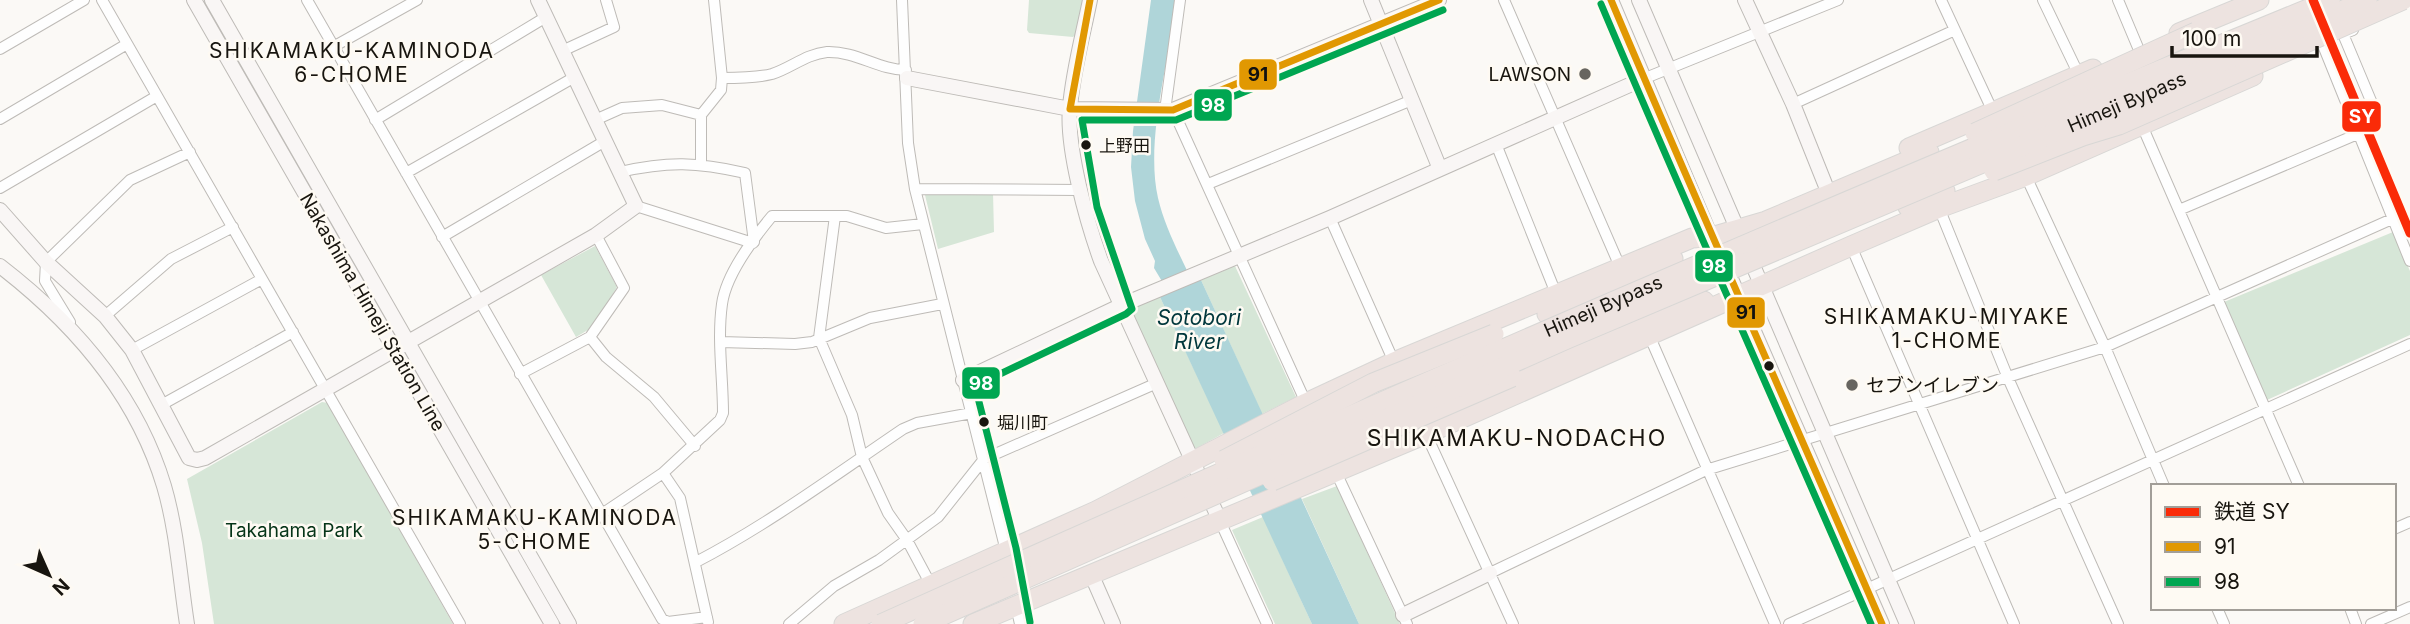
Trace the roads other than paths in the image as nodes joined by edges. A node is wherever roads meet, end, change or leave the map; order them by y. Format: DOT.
graph roads {
  1 [pos="84,0"];
  2 [pos="102,0"];
  3 [pos="194,0"];
  4 [pos="212,0"];
  5 [pos="307,0"];
  6 [pos="417,0"];
  7 [pos="538,0"];
  8 [pos="606,0"];
  9 [pos="714,0"];
  10 [pos="902,0"];
  11 [pos="1090,0"];
  12 [pos="1180,0"];
  13 [pos="1371,0"];
  14 [pos="1438,0"];
  15 [pos="1504,0"];
  16 [pos="1611,0"];
  17 [pos="1639,0"];
  18 [pos="1745,0"];
  19 [pos="1839,0"];
  20 [pos="1941,0"];
  21 [pos="2043,0"];
  22 [pos="2118,0"];
  23 [pos="2259,0"];
  24 [pos="2274,0"];
  25 [pos="2329,0"];
  26 [pos="2367,0"];
  27 [pos="2403,0"];
  28 [pos="2410,6"];
  29 [pos="2303,13"];
  30 [pos="546,17"];
  31 [pos="1381,24"];
  32 [pos="1759,30"];
  33 [pos="1955,30"];
  34 [pos="2343,34"];
  35 [pos="127,44"];
  36 [pos="2322,44"];
  37 [pos="333,47"];
  38 [pos="0,49"];
  39 [pos="2139,50"];
  40 [pos="562,51"];
  41 [pos="2114,60"];
  42 [pos="1667,68"];
  43 [pos="906,74"];
  44 [pos="573,78"];
  45 [pos="723,78"];
  46 [pos="1643,79"];
  47 [pos="2074,83"];
  48 [pos="157,96"];
  49 [pos="1412,100"];
  50 [pos="1793,104"];
  51 [pos="2374,108"];
  52 [pos="1070,109"];
  53 [pos="1169,110"];
  54 [pos="1993,112"];
  55 [pos="701,115"];
  56 [pos="1554,117"];
  57 [pos="0,119"];
  58 [pos="375,120"];
  59 [pos="595,120"];
  60 [pos="2143,127"];
  61 [pos="2360,133"];
  62 [pos="2083,136"];
  63 [pos="605,141"];
  64 [pos="1496,144"];
  65 [pos="190,152"];
  66 [pos="701,163"];
  67 [pos="1440,169"];
  68 [pos="620,172"];
  69 [pos="406,173"];
  70 [pos="2026,176"];
  71 [pos="1208,184"];
  72 [pos="1825,184"];
  73 [pos="0,188"];
  74 [pos="915,189"];
  75 [pos="1080,190"];
  76 [pos="1942,199"];
  77 [pos="636,206"];
  78 [pos="0,210"];
  79 [pos="2179,210"];
  80 [pos="835,216"];
  81 [pos="1330,218"];
  82 [pos="2392,219"];
  83 [pos="922,224"];
  84 [pos="233,227"];
  85 [pos="1735,228"];
  86 [pos="596,235"];
  87 [pos="442,237"];
  88 [pos="1711,237"];
  89 [pos="753,243"];
  90 [pos="1851,246"];
  91 [pos="1238,257"];
  92 [pos="2410,261"];
  93 [pos="46,262"];
  94 [pos="0,266"];
  95 [pos="1621,269"];
  96 [pos="262,279"];
  97 [pos="1759,286"];
  98 [pos="1740,295"];
  99 [pos="1557,296"];
  100 [pos="2218,296"];
  101 [pos="478,301"];
  102 [pos="943,304"];
  103 [pos="1122,305"];
  104 [pos="105,316"];
  105 [pos="293,332"];
  106 [pos="1649,335"];
  107 [pos="590,337"];
  108 [pos="819,338"];
  109 [pos="407,341"];
  110 [pos="82,342"];
  111 [pos="721,342"];
  112 [pos="2410,344"];
  113 [pos="2105,348"];
  114 [pos="132,350"];
  115 [pos="394,350"];
  116 [pos="1394,362"];
  117 [pos="520,374"];
  118 [pos="2008,378"];
  119 [pos="963,380"];
  120 [pos="1157,383"];
  121 [pos="325,388"];
  122 [pos="163,404"];
  123 [pos="1300,406"];
  124 [pos="1920,406"];
  125 [pos="2265,409"];
  126 [pos="972,413"];
  127 [pos="1426,434"];
  128 [pos="1825,436"];
  129 [pos="1803,442"];
  130 [pos="695,446"];
  131 [pos="862,457"];
  132 [pos="1201,458"];
  133 [pos="984,459"];
  134 [pos="2153,459"];
  135 [pos="1706,470"];
  136 [pos="1335,471"];
  137 [pos="663,473"];
  138 [pos="2163,484"];
  139 [pos="2298,484"];
  140 [pos="1198,501"];
  141 [pos="2064,501"];
  142 [pos="1131,512"];
  143 [pos="602,514"];
  144 [pos="1220,521"];
  145 [pos="907,540"];
  146 [pos="1978,540"];
  147 [pos="1006,551"];
  148 [pos="696,562"];
  149 [pos="1490,573"];
  150 [pos="1092,576"];
  151 [pos="1887,579"];
  152 [pos="931,585"];
  153 [pos="1867,588"];
  154 [pos="2410,607"];
  155 [pos="1018,615"];
  156 [pos="1405,619"];
  157 [pos="707,621"];
  158 [pos="187,624"];
  159 [pos="460,624"];
  160 [pos="552,624"];
  161 [pos="569,624"];
  162 [pos="789,624"];
  163 [pos="844,624"];
  164 [pos="881,624"];
  165 [pos="923,624"];
  166 [pos="973,624"];
  167 [pos="1113,624"];
  168 [pos="1267,624"];
  169 [pos="1513,624"];
  170 [pos="1775,624"];
  171 [pos="1789,624"];
  172 [pos="1882,624"];
  173 [pos="1906,624"];
  174 [pos="2014,624"];
  175 [pos="2118,624"];
  176 [pos="2371,624"];
  1 -- 38 [label="street"];
  2 -- 35 [label="street"];
  3 -- 115 [label="street, Nakashima Himeji Station Line"];
  4 -- 109 [label="street, Nakashima Himeji Station Line"];
  5 -- 37 [label="street"];
  6 -- 37 [label="street"];
  7 -- 30 [label="street"];
  8 -- 40 [label="street"];
  9 -- 45 [label="street"];
  10 -- 43 [label="street"];
  11 -- 52 [label="street"];
  12 -- 53 [label="street"];
  13 -- 31 [label="street"];
  14 -- 31 [label="street"];
  15 -- 56 [label="street"];
  16 -- 46 [label="street"];
  17 -- 42 [label="street"];
  18 -- 32 [label="street"];
  19 -- 32 [label="street"];
  20 -- 33 [label="street"];
  21 -- 47 [label="street"];
  22 -- 39 [label="street"];
  23 -- 39 [label="highway"];
  24 -- 47 [label="highway, bridge"];
  25 -- 29 [label="highway, Himeji Bypass, bridge"];
  25 -- 34 [label="street"];
  26 -- 29 [label="highway, Himeji Bypass, bridge"];
  27 -- 62 [label="highway, bridge"];
  28 -- 34 [label="street"];
  29 -- 36 [label="street"];
  29 -- 47 [label="highway, bridge"];
  29 -- 62 [label="highway, bridge"];
  29 -- 140 [label="highway, Himeji Bypass, bridge"];
  29 -- 142 [label="highway, Himeji Bypass, bridge"];
  30 -- 40 [label="street"];
  30 -- 58 [label="street"];
  31 -- 49 [label="street"];
  31 -- 53 [label="street"];
  32 -- 42 [label="street"];
  32 -- 50 [label="street"];
  33 -- 50 [label="street"];
  33 -- 54 [label="street"];
  34 -- 51 [label="street"];
  35 -- 48 [label="street"];
  35 -- 57 [label="street"];
  36 -- 60 [label="highway"];
  36 -- 61 [label="street"];
  37 -- 58 [label="street"];
  39 -- 41 [label="highway"];
  40 -- 44 [label="street"];
  41 -- 47 [label="highway"];
  41 -- 60 [label="street"];
  42 -- 46 [label="street"];
  42 -- 85 [label="street"];
  43 -- 45 [label="street"];
  43 -- 52 [label="street"];
  43 -- 74 [label="street"];
  44 -- 59 [label="street"];
  44 -- 69 [label="street"];
  45 -- 55 [label="street"];
  46 -- 56 [label="street"];
  46 -- 88 [label="street"];
  47 -- 54 [label="highway"];
  47 -- 85 [label="highway, bridge"];
  48 -- 65 [label="street"];
  48 -- 73 [label="street"];
  49 -- 67 [label="street"];
  49 -- 71 [label="street"];
  50 -- 72 [label="street"];
  52 -- 53 [label="street"];
  52 -- 75 [label="street"];
  53 -- 71 [label="street"];
  54 -- 70 [label="street"];
  54 -- 72 [label="highway"];
  55 -- 59 [label="street"];
  55 -- 66 [label="street"];
  56 -- 64 [label="street"];
  56 -- 95 [label="street"];
  58 -- 69 [label="street"];
  59 -- 63 [label="street"];
  60 -- 70 [label="highway"];
  60 -- 79 [label="street"];
  61 -- 79 [label="street"];
  61 -- 82 [label="street"];
  62 -- 76 [label="highway, bridge"];
  63 -- 68 [label="street"];
  63 -- 87 [label="street"];
  64 -- 67 [label="street"];
  64 -- 99 [label="street"];
  65 -- 84 [label="street"];
  65 -- 93 [label="street"];
  66 -- 68 [label="street"];
  66 -- 89 [label="street"];
  67 -- 81 [label="street"];
  68 -- 77 [label="street"];
  69 -- 87 [label="street"];
  70 -- 76 [label="highway"];
  70 -- 113 [label="street"];
  71 -- 91 [label="street"];
  72 -- 85 [label="highway"];
  74 -- 75 [label="street"];
  74 -- 83 [label="street"];
  75 -- 103 [label="street"];
  76 -- 90 [label="highway"];
  76 -- 97 [label="highway"];
  76 -- 118 [label="street"];
  77 -- 86 [label="street"];
  77 -- 89 [label="street"];
  78 -- 93 [label="street"];
  79 -- 100 [label="street"];
  80 -- 83 [label="street"];
  80 -- 89 [label="street"];
  80 -- 108 [label="street"];
  81 -- 91 [label="street"];
  81 -- 116 [label="street"];
  82 -- 92 [label="street"];
  82 -- 100 [label="street"];
  83 -- 102 [label="street"];
  84 -- 96 [label="street"];
  84 -- 104 [label="street"];
  85 -- 88 [label="highway"];
  85 -- 97 [label="street"];
  86 -- 101 [label="street"];
  86 -- 107 [label="street"];
  87 -- 101 [label="street"];
  88 -- 95 [label="highway"];
  88 -- 98 [label="street"];
  88 -- 142 [label="highway, bridge"];
  89 -- 111 [label="street"];
  90 -- 97 [label="highway"];
  90 -- 124 [label="street"];
  91 -- 103 [label="street"];
  91 -- 123 [label="street"];
  93 -- 104 [label="street"];
  93 -- 110 [label="street"];
  94 -- 110 [label="street"];
  95 -- 99 [label="highway"];
  96 -- 105 [label="street"];
  96 -- 114 [label="street"];
  97 -- 98 [label="highway"];
  97 -- 128 [label="street"];
  98 -- 106 [label="highway"];
  98 -- 129 [label="street"];
  98 -- 140 [label="highway, bridge"];
  99 -- 116 [label="highway"];
  100 -- 113 [label="street"];
  100 -- 125 [label="street"];
  101 -- 109 [label="street"];
  101 -- 117 [label="street"];
  102 -- 108 [label="street"];
  102 -- 119 [label="street"];
  103 -- 119 [label="street"];
  103 -- 120 [label="street"];
  104 -- 114 [label="street"];
  105 -- 121 [label="street"];
  105 -- 122 [label="street"];
  106 -- 127 [label="highway"];
  106 -- 135 [label="street"];
  107 -- 117 [label="street"];
  107 -- 130 [label="street"];
  108 -- 111 [label="street"];
  108 -- 131 [label="street"];
  109 -- 115 [label="street"];
  109 -- 161 [label="street, Nakashima Himeji Station Line"];
  110 -- 158 [label="street"];
  111 -- 130 [label="street"];
  112 -- 125 [label="street"];
  113 -- 118 [label="street"];
  113 -- 134 [label="street"];
  114 -- 122 [label="street"];
  115 -- 121 [label="street"];
  115 -- 160 [label="street, Nakashima Himeji Station Line"];
  116 -- 123 [label="highway"];
  117 -- 143 [label="street"];
  118 -- 124 [label="street"];
  118 -- 141 [label="street"];
  119 -- 126 [label="street"];
  120 -- 132 [label="street"];
  120 -- 133 [label="street"];
  121 -- 122 [label="street"];
  121 -- 159 [label="street"];
  123 -- 132 [label="highway"];
  123 -- 136 [label="street"];
  124 -- 128 [label="street"];
  124 -- 146 [label="street"];
  125 -- 134 [label="street"];
  125 -- 139 [label="street"];
  126 -- 131 [label="street"];
  126 -- 133 [label="street"];
  127 -- 136 [label="highway"];
  127 -- 149 [label="street"];
  128 -- 129 [label="street"];
  128 -- 151 [label="street"];
  129 -- 135 [label="street"];
  129 -- 153 [label="street"];
  130 -- 137 [label="street"];
  131 -- 145 [label="street"];
  131 -- 148 [label="street"];
  132 -- 144 [label="street"];
  132 -- 147 [label="highway"];
  133 -- 145 [label="street"];
  133 -- 147 [label="street"];
  134 -- 138 [label="street"];
  134 -- 141 [label="street"];
  135 -- 149 [label="street"];
  135 -- 170 [label="street"];
  136 -- 144 [label="highway"];
  136 -- 156 [label="street"];
  137 -- 143 [label="street"];
  137 -- 148 [label="street"];
  140 -- 165 [label="highway, Himeji Bypass, bridge"];
  141 -- 146 [label="street"];
  141 -- 175 [label="street"];
  142 -- 164 [label="highway, Himeji Bypass, bridge"];
  143 -- 157 [label="street"];
  144 -- 150 [label="highway"];
  144 -- 168 [label="street"];
  145 -- 152 [label="street"];
  145 -- 162 [label="street"];
  146 -- 151 [label="street"];
  146 -- 174 [label="street"];
  147 -- 152 [label="highway"];
  148 -- 157 [label="street"];
  149 -- 156 [label="street"];
  149 -- 169 [label="street"];
  150 -- 155 [label="highway"];
  150 -- 167 [label="street"];
  151 -- 153 [label="street"];
  151 -- 173 [label="street"];
  152 -- 163 [label="highway"];
  153 -- 171 [label="street"];
  153 -- 172 [label="street"];
  154 -- 176 [label="street"];
  155 -- 166 [label="highway"];
}
